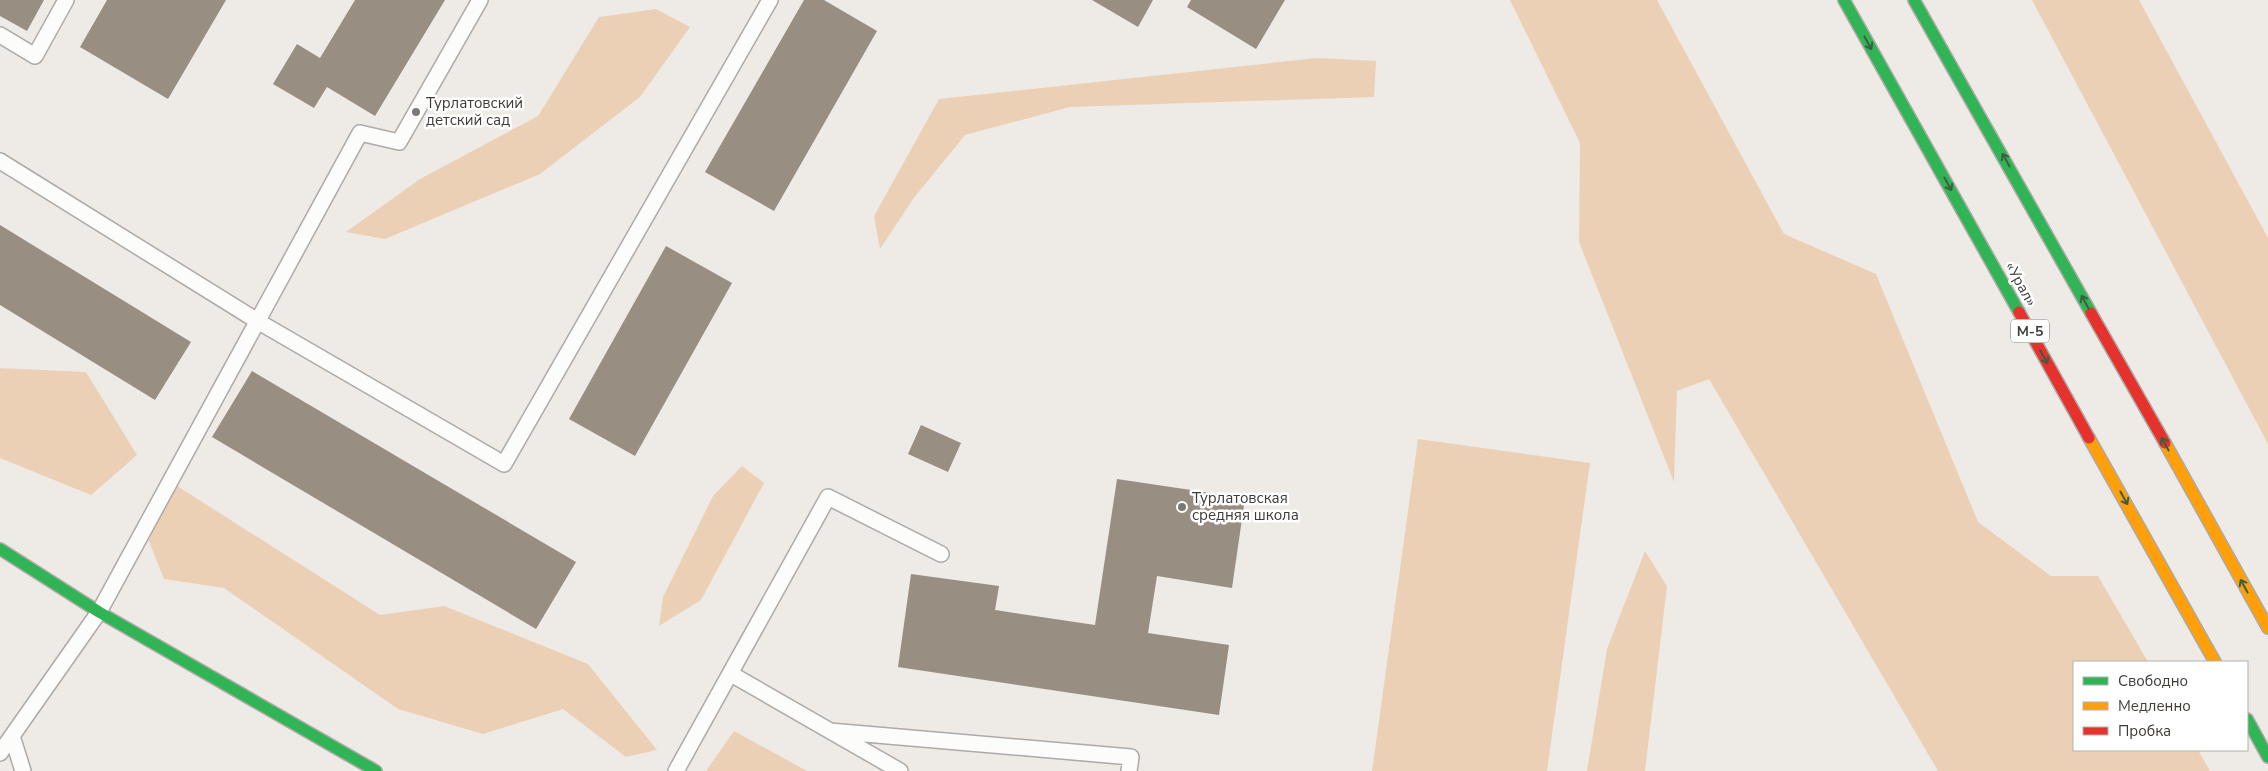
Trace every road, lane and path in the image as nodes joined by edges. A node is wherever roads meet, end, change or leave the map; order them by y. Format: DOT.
graph roads {
  1 [pos="66,0"];
  2 [pos="480,0"];
  3 [pos="770,0"];
  4 [pos="1844,0"];
  5 [pos="1914,0"];
  6 [pos="0,35"];
  7 [pos="0,161"];
  8 [pos="259,322"];
  9 [pos="0,549"];
  10 [pos="941,554"];
  11 [pos="99,612"];
  12 [pos="2268,628"];
  13 [pos="2214,661"];
  14 [pos="731,674"];
  15 [pos="2248,721"];
  16 [pos="830,731"];
  17 [pos="12,736"];
  18 [pos="0,753"];
  19 [pos="2268,757"];
  20 [pos="23,771"];
  21 [pos="376,771"];
  22 [pos="676,771"];
  23 [pos="900,771"];
  24 [pos="1129,771"];
  1 -- 6 [label="lane"];
  2 -- 8 [label="lane"];
  3 -- 8 [label="lane"];
  4 -- 13 [label="main road, «Урал» / М-5, one-way"];
  12 -- 5 [label="main road, one-way"];
  7 -- 8 [label="lane"];
  8 -- 11 [label="lane"];
  9 -- 11 [label="main road"];
  10 -- 14 [label="lane"];
  11 -- 17 [label="lane"];
  11 -- 21 [label="main road"];
  14 -- 16 [label="lane"];
  14 -- 22 [label="lane"];
  15 -- 19 [label="main road"];
  16 -- 23 [label="lane"];
  16 -- 24 [label="lane"];
  17 -- 18 [label="lane"];
  17 -- 20 [label="lane"];
}
